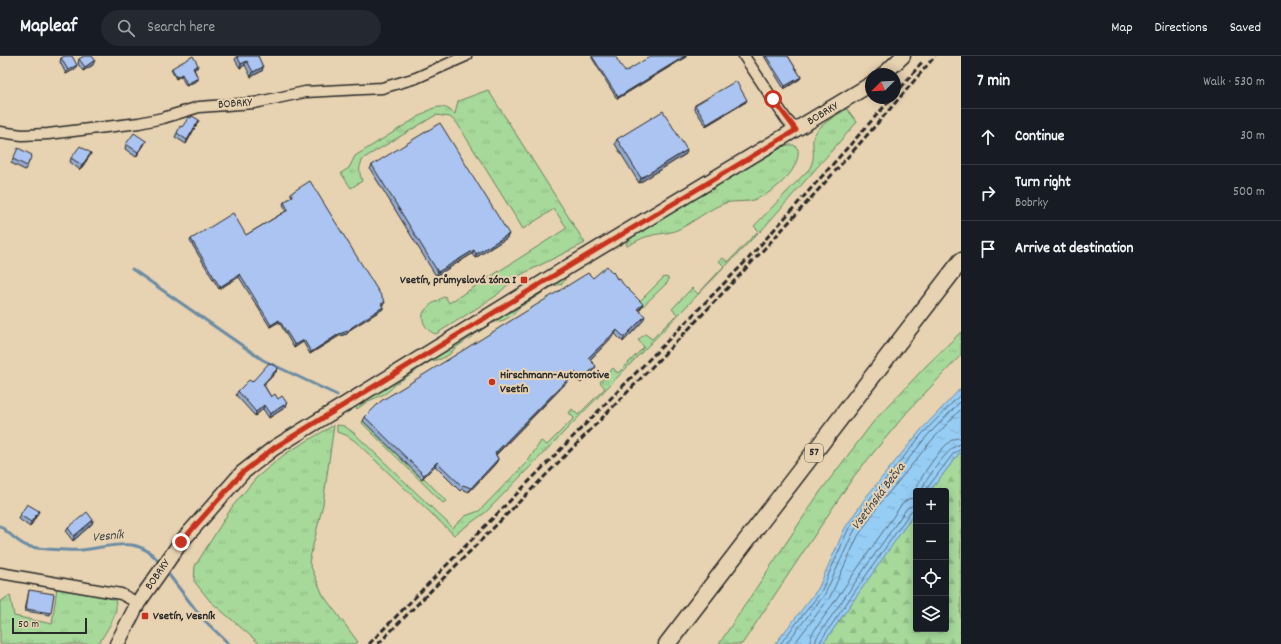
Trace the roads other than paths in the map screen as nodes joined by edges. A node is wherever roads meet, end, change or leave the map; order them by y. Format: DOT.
graph roads {
  1 [pos="466,56"];
  2 [pos="744,56"];
  3 [pos="903,56"];
  4 [pos="890,68"];
  5 [pos="865,88"];
  6 [pos="796,130"];
  7 [pos="0,132"];
  8 [pos="961,261"];
  9 [pos="0,573"];
  10 [pos="138,603"];
  11 [pos="117,644"];
  12 [pos="667,644"];
  1 -- 7 [label="street, BOBRKY"];
  2 -- 6 [label="street"];
  3 -- 4 [label="street"];
  5 -- 6 [label="street, BOBRKY"];
  6 -- 10 [label="street, BOBRKY"];
  8 -- 12 [label="main road, 57"];
  9 -- 10 [label="street"];
  10 -- 11 [label="street, BOBRKY"];
}
